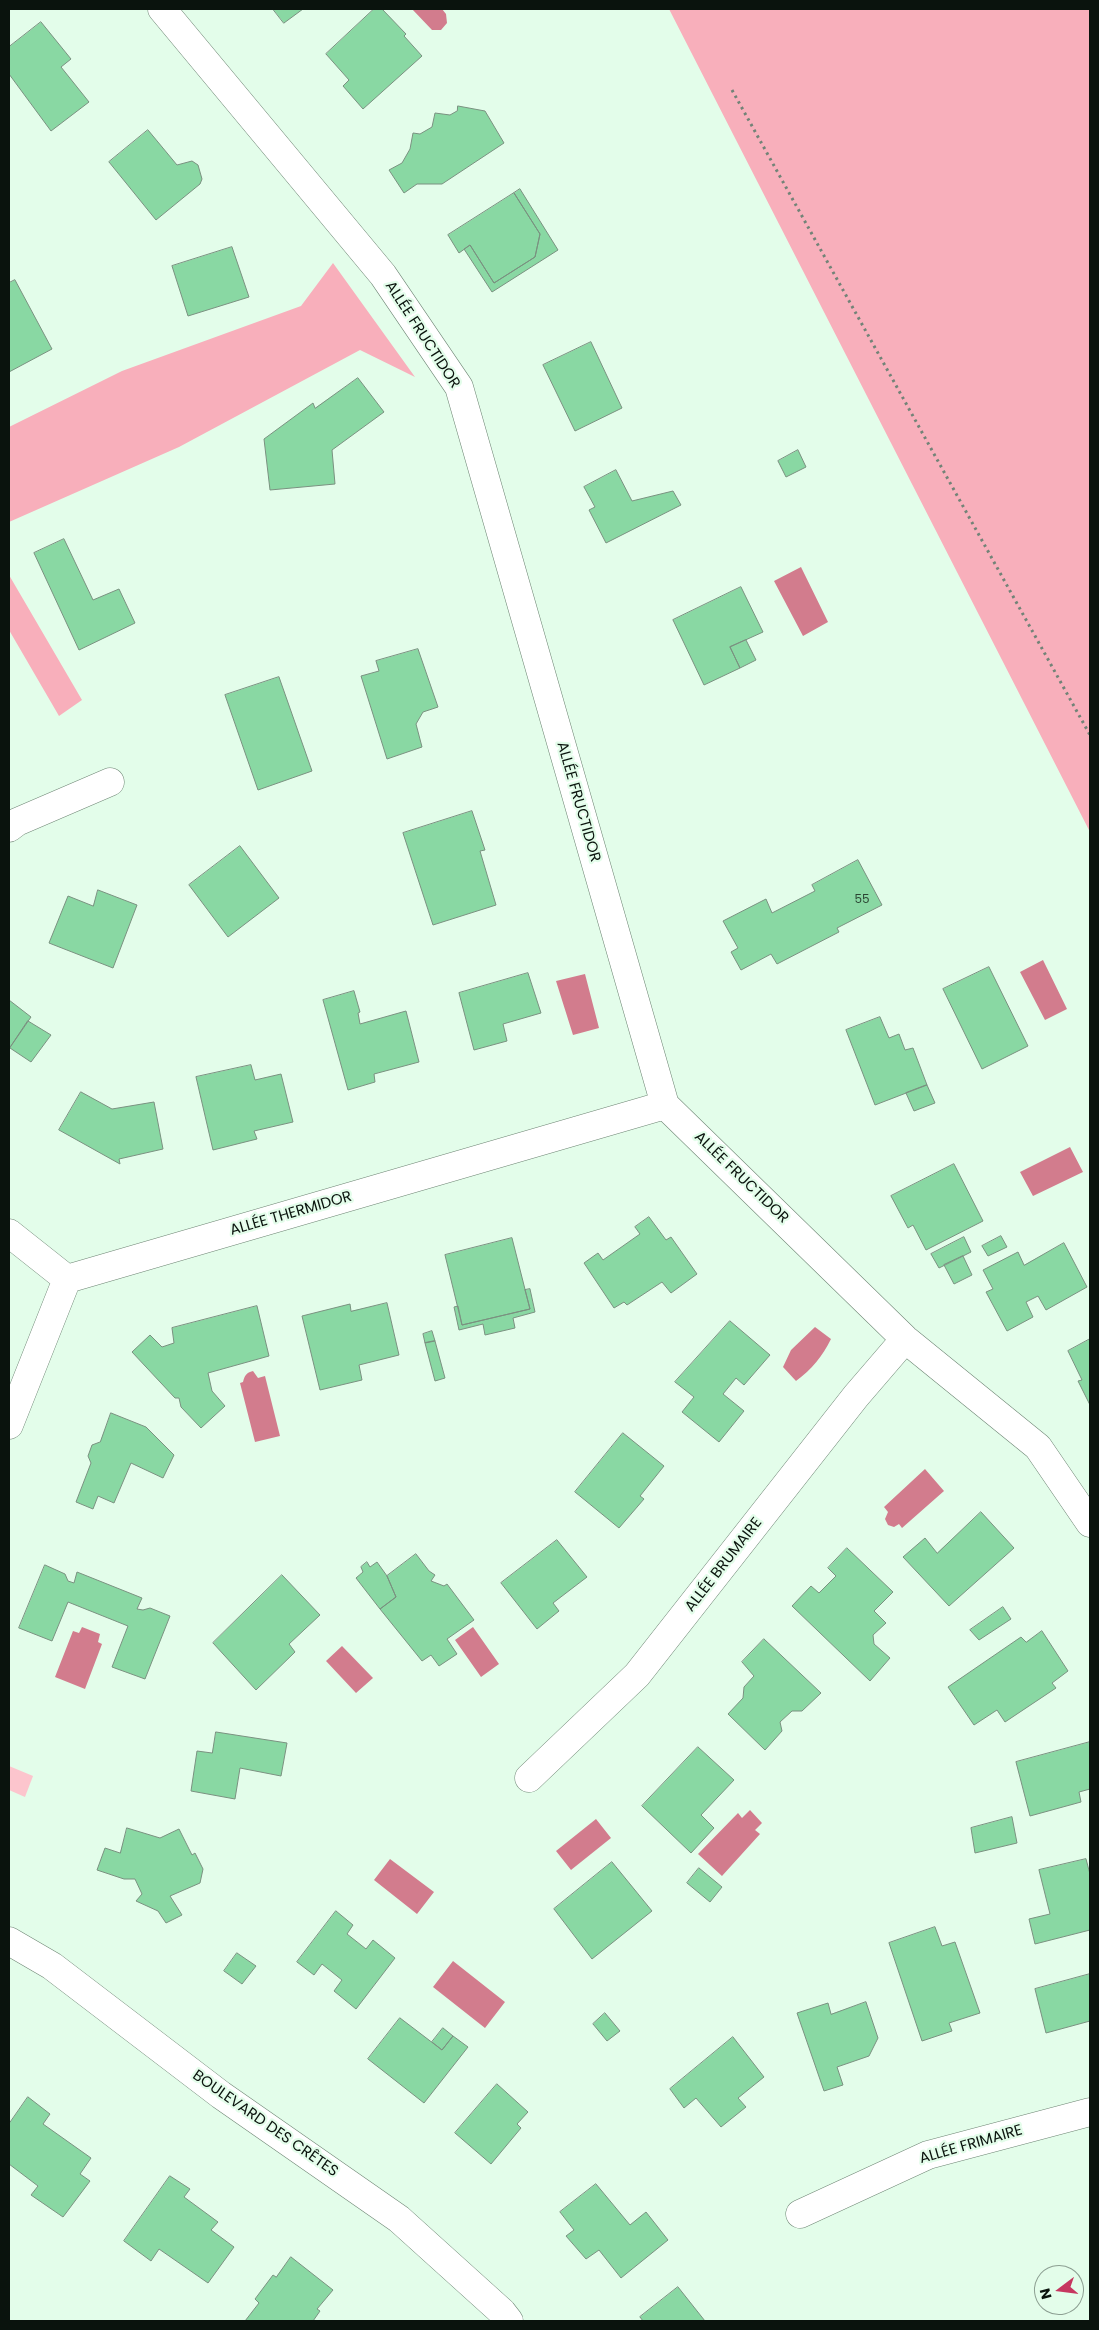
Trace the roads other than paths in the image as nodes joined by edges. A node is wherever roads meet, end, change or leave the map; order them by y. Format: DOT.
graph roads {
  1 [pos="162,9"];
  2 [pos="110,782"];
  3 [pos="9,828"];
  4 [pos="666,1105"];
  5 [pos="9,1233"];
  6 [pos="67,1279"];
  7 [pos="905,1339"];
  8 [pos="9,1425"];
  9 [pos="1090,1523"];
  10 [pos="529,1778"];
  11 [pos="9,1940"];
  12 [pos="1090,2112"];
  13 [pos="800,2214"];
  14 [pos="509,2321"];
  1 -- 4 [label="street, ALLÉE FRUCTIDOR"];
  2 -- 3 [label="street"];
  4 -- 6 [label="street, ALLÉE THERMIDOR"];
  4 -- 7 [label="street, ALLÉE FRUCTIDOR"];
  5 -- 6 [label="street"];
  6 -- 8 [label="street"];
  7 -- 9 [label="street, ALLÉE FRUCTIDOR"];
  7 -- 10 [label="street, ALLÉE BRUMAIRE"];
  11 -- 14 [label="street, BOULEVARD DES CRÊTES"];
  12 -- 13 [label="street, ALLÉE FRIMAIRE"];
}
